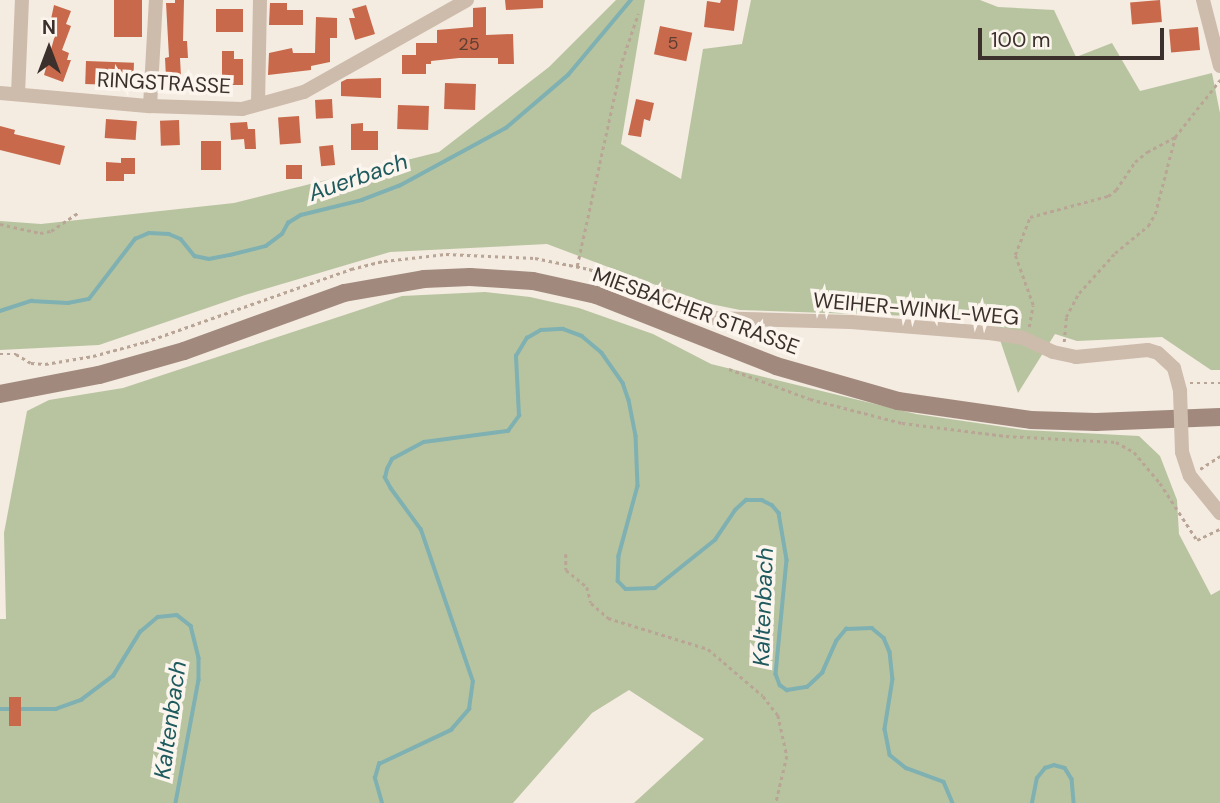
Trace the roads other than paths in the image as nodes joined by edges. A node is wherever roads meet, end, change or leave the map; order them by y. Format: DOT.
graph roads {
  1 [pos="22,0"];
  2 [pos="156,0"];
  3 [pos="260,0"];
  4 [pos="467,0"];
  5 [pos="1203,0"];
  6 [pos="1219,70"];
  7 [pos="0,93"];
  8 [pos="18,94"];
  9 [pos="258,104"];
  10 [pos="150,106"];
  11 [pos="660,294"];
  12 [pos="0,394"];
  13 [pos="1220,417"];
  14 [pos="1220,513"];
  1 -- 8 [label="street"];
  2 -- 10 [label="street"];
  3 -- 9 [label="street"];
  4 -- 9 [label="street, RINGSTRASSE"];
  5 -- 6 [label="street"];
  7 -- 8 [label="street, RINGSTRASSE"];
  8 -- 10 [label="street, RINGSTRASSE"];
  9 -- 10 [label="street, RINGSTRASSE"];
  11 -- 14 [label="street, WEIHER-WINKL-WEG, bridge"];
  12 -- 13 [label="main road, MIESBACHER STRASSE"];
}
